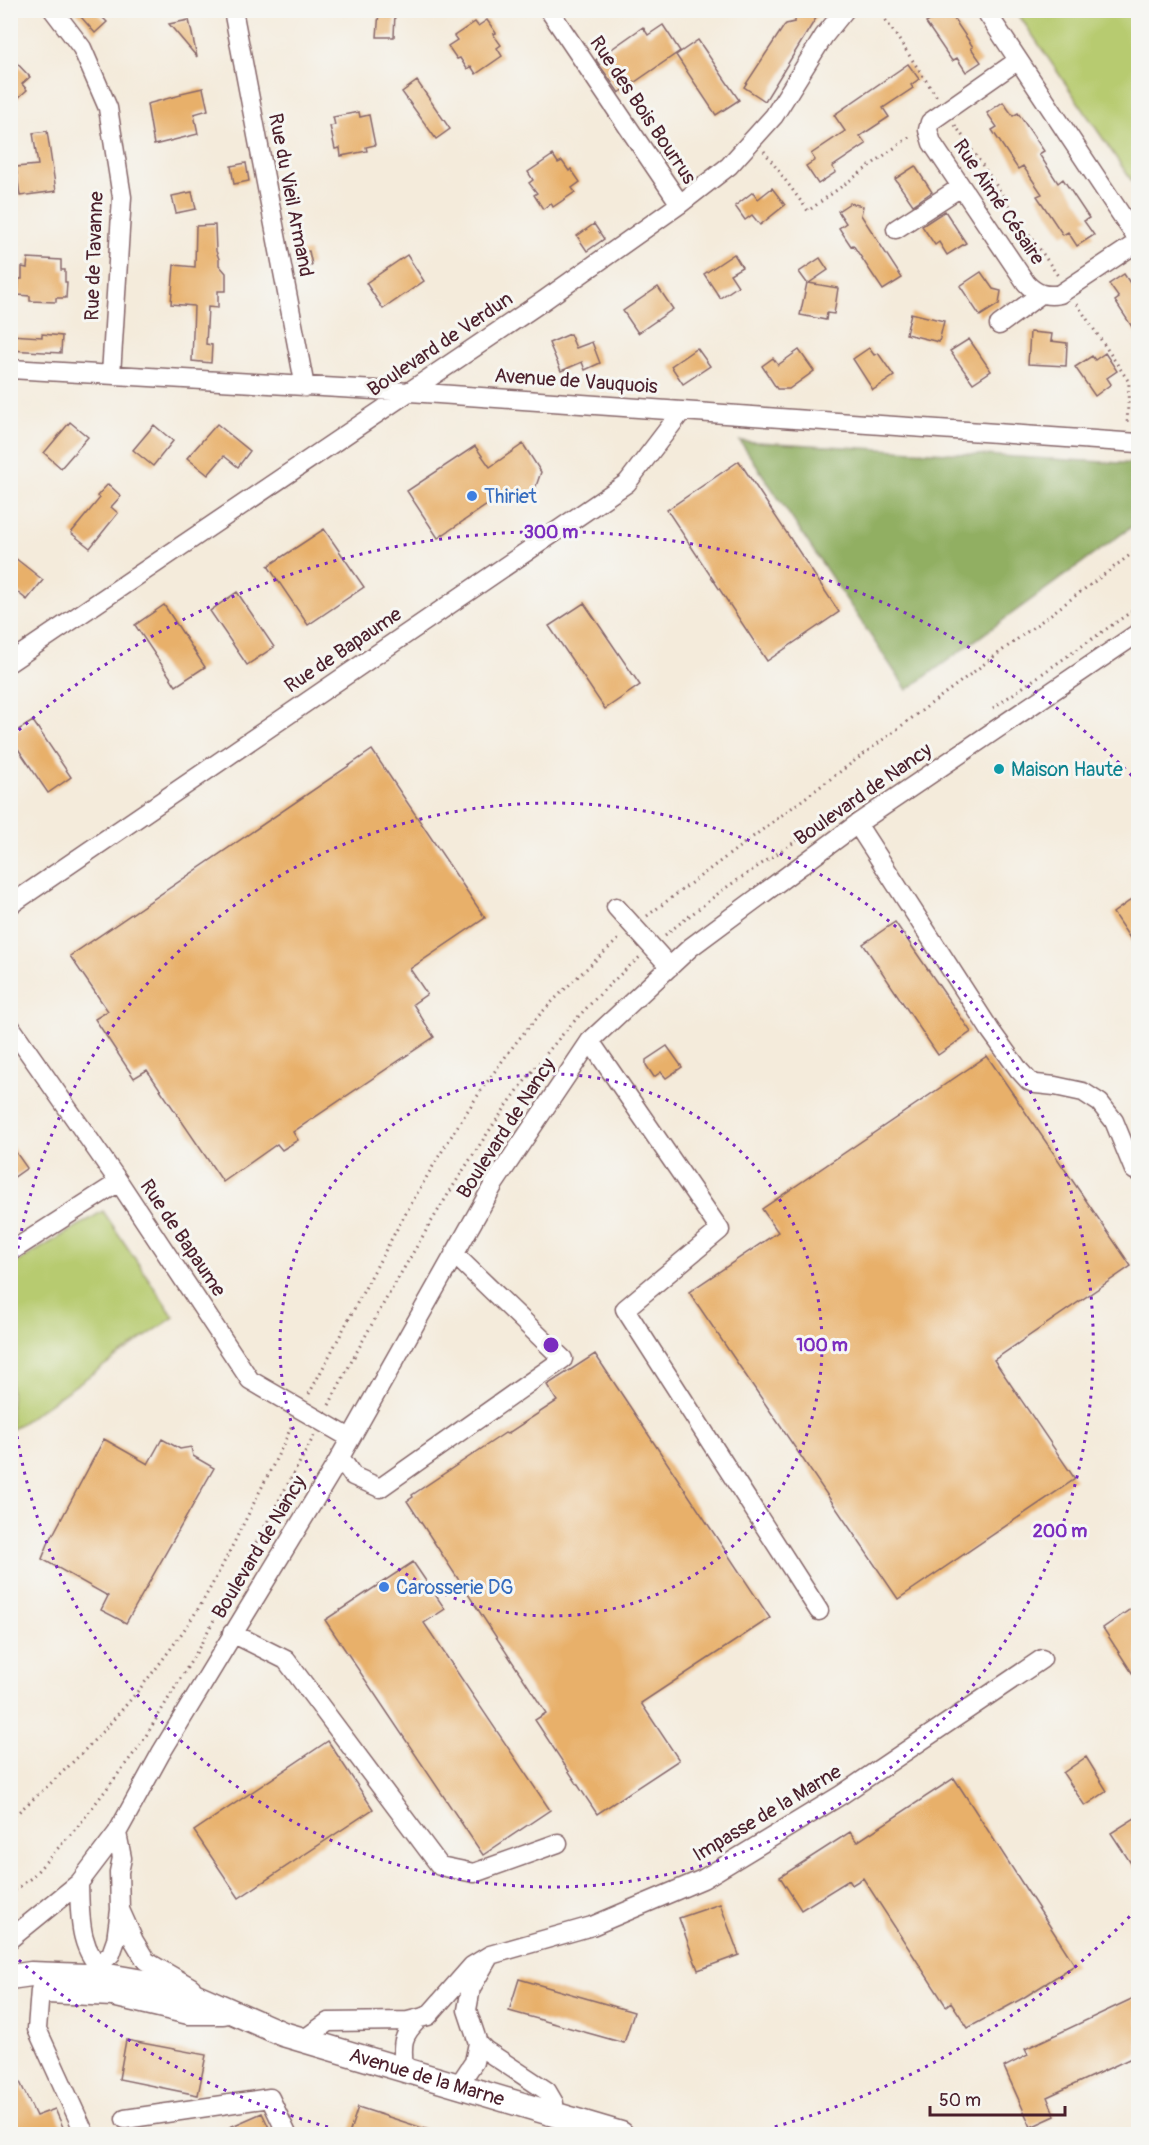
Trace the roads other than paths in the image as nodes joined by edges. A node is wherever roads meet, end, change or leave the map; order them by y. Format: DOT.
graph roads {
  1 [pos="53,10"];
  2 [pos="233,10"];
  3 [pos="549,10"];
  4 [pos="845,10"];
  5 [pos="985,10"];
  6 [pos="1017,61"];
  7 [pos="961,187"];
  8 [pos="680,204"];
  9 [pos="896,229"];
  10 [pos="1138,241"];
  11 [pos="1041,294"];
  12 [pos="999,325"];
  13 [pos="10,369"];
  14 [pos="111,375"];
  15 [pos="305,387"];
  16 [pos="410,392"];
  17 [pos="682,411"];
  18 [pos="1132,443"];
  19 [pos="1138,633"];
  20 [pos="10,662"];
  21 [pos="857,824"];
  22 [pos="10,905"];
  23 [pos="616,907"];
  24 [pos="670,967"];
  25 [pos="10,1026"];
  26 [pos="590,1041"];
  27 [pos="1134,1170"];
  28 [pos="119,1182"];
  29 [pos="10,1252"];
  30 [pos="454,1254"];
  31 [pos="350,1438"];
  32 [pos="340,1457"];
  33 [pos="819,1611"];
  34 [pos="232,1634"];
  35 [pos="1042,1659"];
  36 [pos="117,1833"];
  37 [pos="558,1844"];
  38 [pos="79,1883"];
  39 [pos="120,1910"];
  40 [pos="10,1939"];
  41 [pos="490,1955"];
  42 [pos="100,1973"];
  43 [pos="10,1977"];
  44 [pos="10,1986"];
  45 [pos="40,1990"];
  46 [pos="67,1992"];
  47 [pos="147,2001"];
  48 [pos="235,2012"];
  49 [pos="419,2019"];
  50 [pos="303,2040"];
  51 [pos="478,2043"];
  52 [pos="404,2070"];
  53 [pos="458,2086"];
  54 [pos="552,2114"];
  55 [pos="124,2119"];
  56 [pos="86,2134"];
  57 [pos="287,2134"];
  58 [pos="621,2134"];
  1 -- 14 [label="street, Rue de Tavanne"];
  2 -- 15 [label="street, Rue du Vieil Armand"];
  3 -- 8 [label="street, Rue des Bois Bourrus"];
  4 -- 8 [label="street, Boulevard de Verdun"];
  5 -- 6 [label="street"];
  6 -- 7 [label="street, Rue Aimé Césaire"];
  6 -- 10 [label="street"];
  7 -- 9 [label="street"];
  7 -- 11 [label="street, Rue Aimé Césaire"];
  8 -- 16 [label="street, Boulevard de Verdun"];
  10 -- 11 [label="street, Rue Aimé Césaire"];
  11 -- 12 [label="street"];
  13 -- 14 [label="street, Avenue de Vauquois"];
  14 -- 15 [label="street, Avenue de Vauquois"];
  15 -- 16 [label="street, Avenue de Vauquois"];
  16 -- 17 [label="street, Avenue de Vauquois"];
  16 -- 20 [label="street, Boulevard de Verdun"];
  17 -- 18 [label="street, Avenue de Vauquois"];
  17 -- 22 [label="street, Rue de Bapaume"];
  19 -- 21 [label="street, Boulevard de Nancy"];
  21 -- 24 [label="street, Boulevard de Nancy"];
  21 -- 27 [label="street"];
  23 -- 24 [label="street"];
  24 -- 26 [label="street, Boulevard de Nancy"];
  25 -- 28 [label="street, Rue de Bapaume"];
  26 -- 30 [label="street, Boulevard de Nancy"];
  26 -- 33 [label="street"];
  28 -- 29 [label="street"];
  28 -- 31 [label="street, Rue de Bapaume"];
  30 -- 31 [label="street, Boulevard de Nancy"];
  30 -- 32 [label="street"];
  31 -- 32 [label="street, Boulevard de Nancy"];
  32 -- 34 [label="street, Boulevard de Nancy"];
  34 -- 36 [label="street, Boulevard de Nancy"];
  34 -- 37 [label="street"];
  35 -- 41 [label="street, Impasse de la Marne"];
  36 -- 38 [label="street, Boulevard de Nancy"];
  36 -- 39 [label="street"];
  38 -- 40 [label="street, Boulevard de Nancy"];
  38 -- 42 [label="street"];
  39 -- 42 [label="street"];
  39 -- 48 [label="street"];
  41 -- 49 [label="street, Impasse de la Marne"];
  41 -- 51 [label="street"];
  42 -- 43 [label="main road, Avenue de la Marne"];
  42 -- 46 [label="street"];
  42 -- 47 [label="street"];
  42 -- 48 [label="main road, Avenue de la Marne"];
  44 -- 45 [label="main road, Avenue de la Marne"];
  45 -- 46 [label="main road, Avenue de la Marne"];
  45 -- 56 [label="street"];
  46 -- 47 [label="main road, Avenue de la Marne"];
  47 -- 48 [label="main road, Avenue de la Marne"];
  48 -- 50 [label="main road, Avenue de la Marne"];
  49 -- 50 [label="street"];
  49 -- 52 [label="street, Impasse de la Marne"];
  50 -- 52 [label="main road, Avenue de la Marne"];
  51 -- 53 [label="street"];
  51 -- 54 [label="street"];
  52 -- 53 [label="main road, Avenue de la Marne"];
  53 -- 54 [label="main road, Avenue de la Marne"];
  54 -- 58 [label="main road, Avenue de la Marne"];
  55 -- 57 [label="street"];
}
